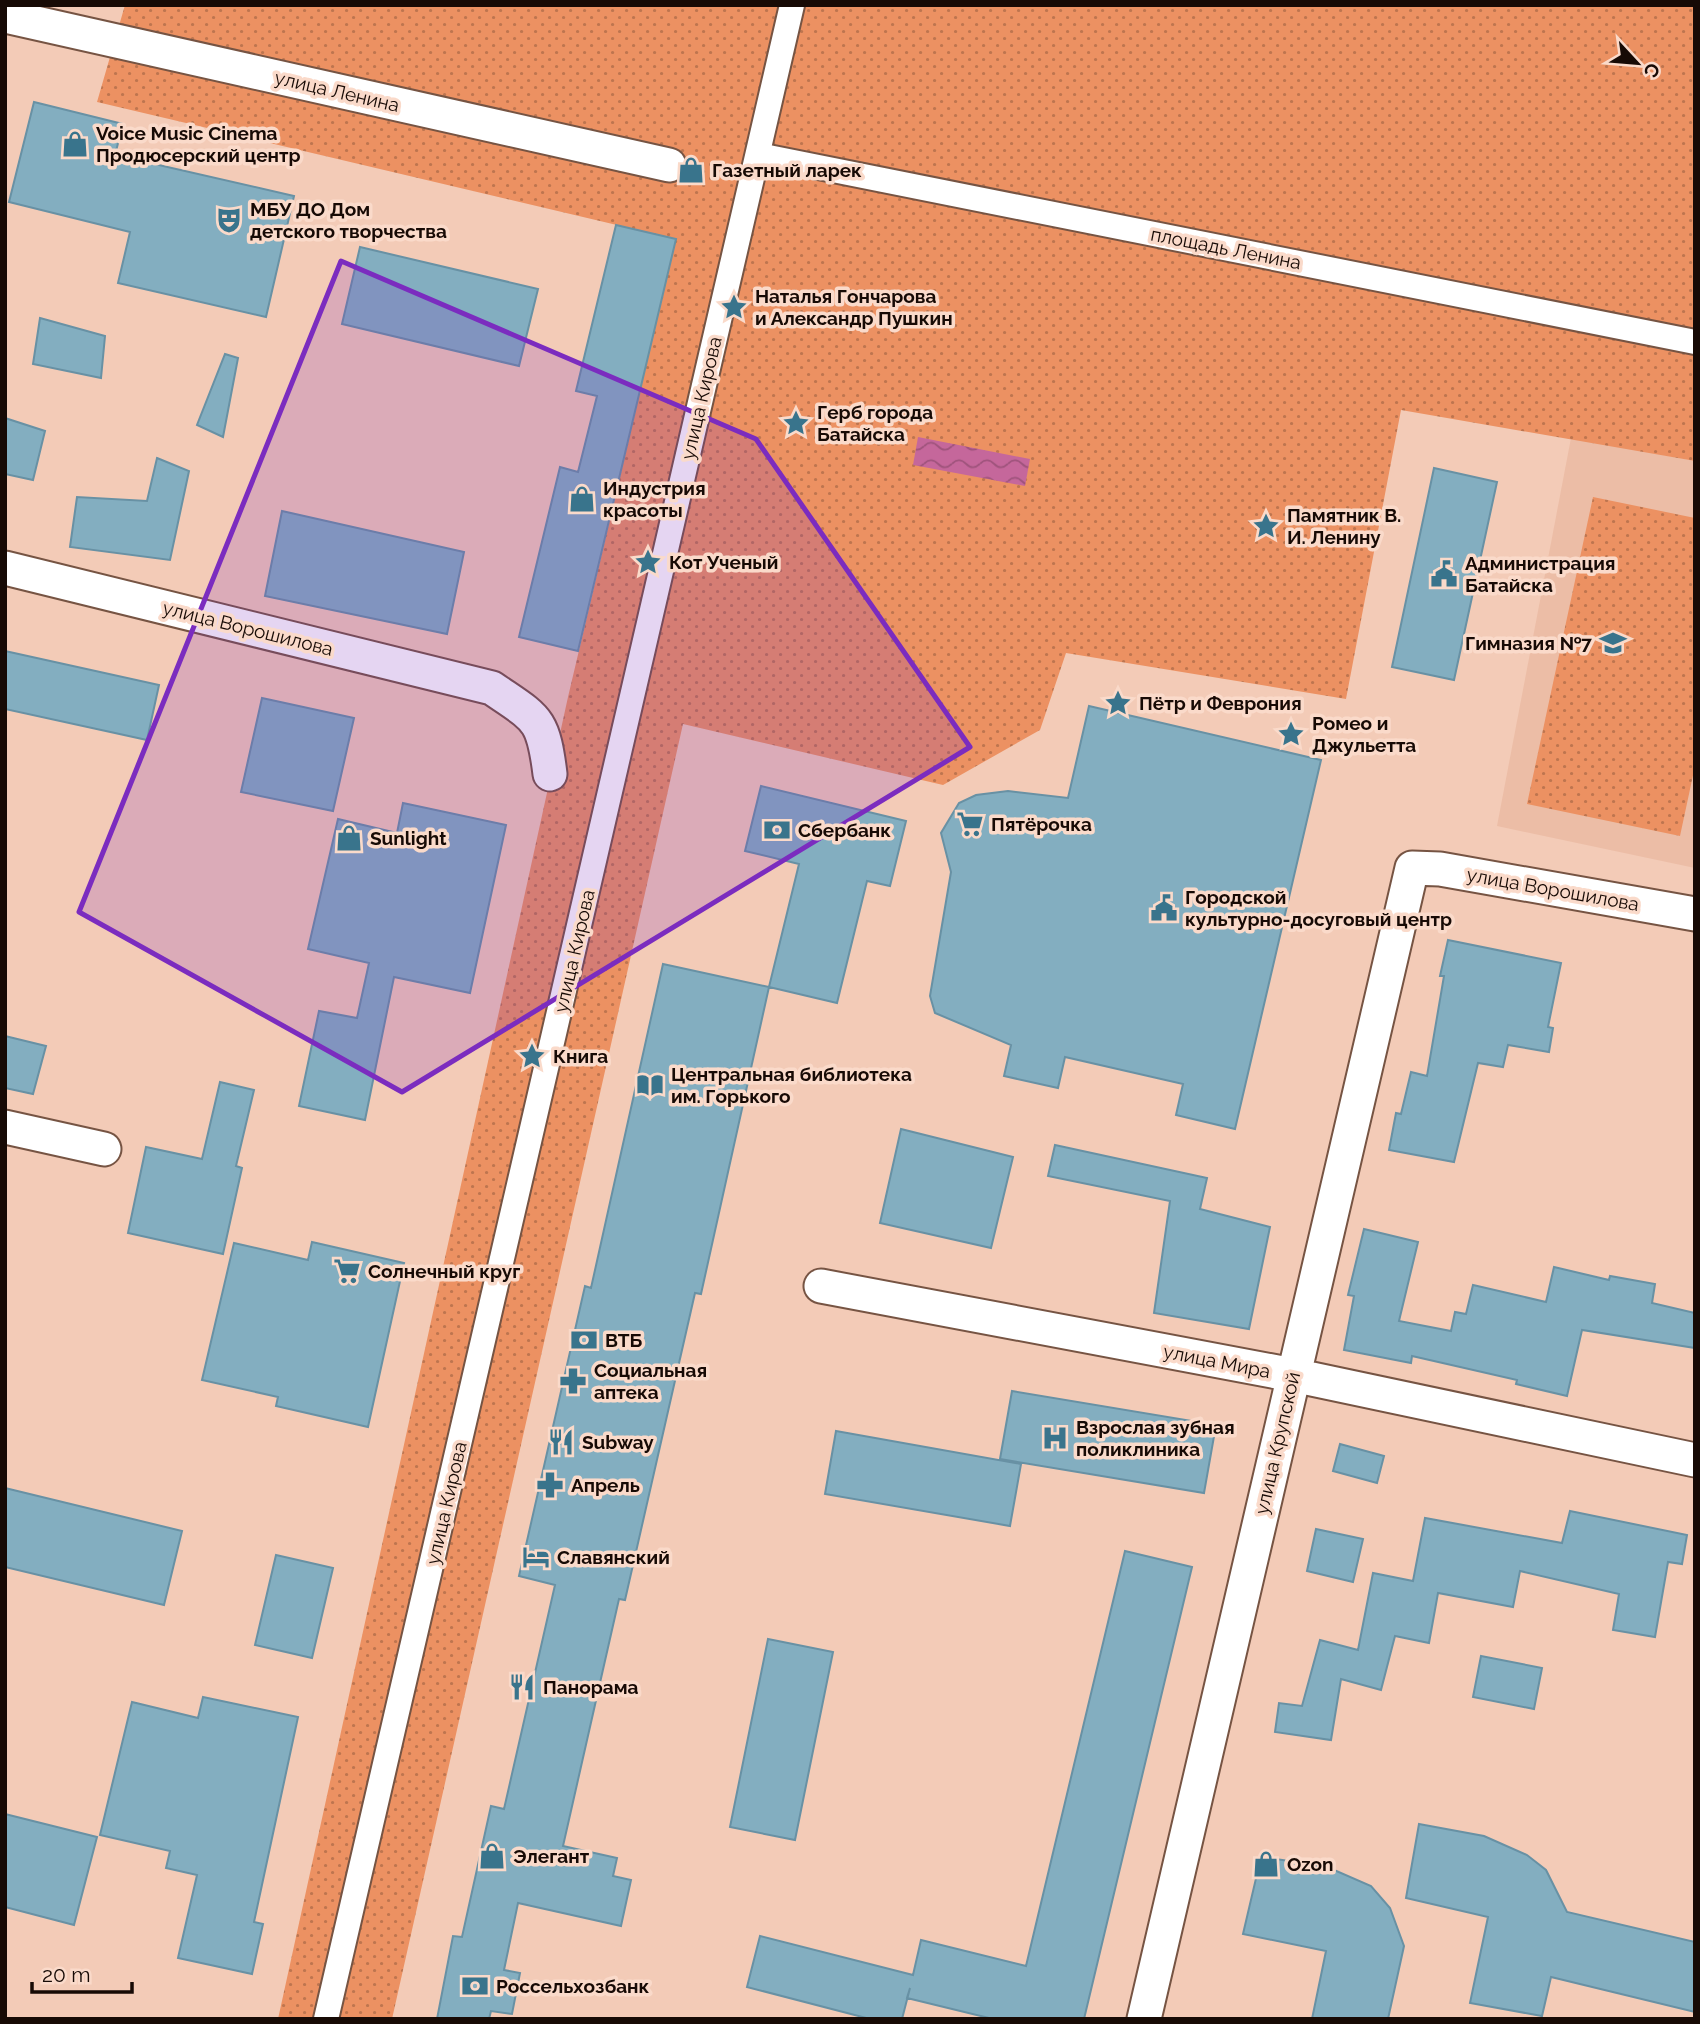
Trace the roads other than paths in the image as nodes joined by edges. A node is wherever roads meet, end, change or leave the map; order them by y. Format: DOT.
graph roads {
  1 [pos="792,5"];
  2 [pos="5,16"];
  3 [pos="758,155"];
  4 [pos="669,165"];
  5 [pos="1695,342"];
  6 [pos="5,568"];
  7 [pos="550,774"];
  8 [pos="1412,868"];
  9 [pos="1695,914"];
  10 [pos="5,1127"];
  11 [pos="104,1149"];
  12 [pos="821,1286"];
  13 [pos="1293,1375"];
  14 [pos="1695,1460"];
  15 [pos="326,2019"];
  16 [pos="1144,2019"];
  1 -- 3 [label="street, улица Кирова"];
  2 -- 4 [label="street, улица Ленина"];
  3 -- 5 [label="street, площадь Ленина"];
  3 -- 15 [label="street, улица Кирова"];
  6 -- 7 [label="street, улица Ворошилова"];
  8 -- 9 [label="street, улица Ворошилова"];
  8 -- 13 [label="street, улица Крупской"];
  10 -- 11 [label="street"];
  12 -- 13 [label="street, улица Мира"];
  13 -- 14 [label="street, улица Мира"];
  13 -- 16 [label="street, улица Крупской"];
}
